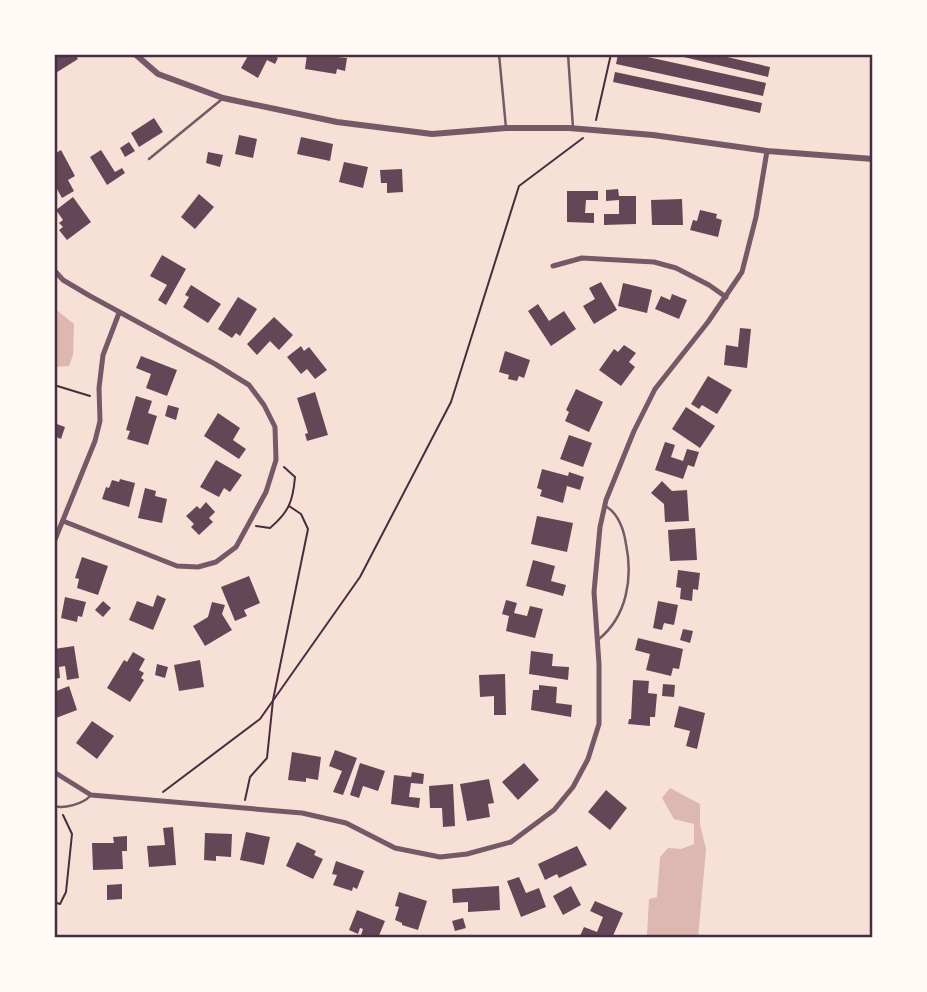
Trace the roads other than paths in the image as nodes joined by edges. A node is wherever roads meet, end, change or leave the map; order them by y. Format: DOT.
graph roads {
  1 [pos="135,54"];
  2 [pos="499,54"];
  3 [pos="568,54"];
  4 [pos="223,98"];
  5 [pos="506,128"];
  6 [pos="573,128"];
  7 [pos="767,151"];
  8 [pos="149,159"];
  9 [pos="873,159"];
  10 [pos="552,266"];
  11 [pos="54,270"];
  12 [pos="726,297"];
  13 [pos="119,313"];
  14 [pos="605,506"];
  15 [pos="63,521"];
  16 [pos="54,541"];
  17 [pos="596,641"];
  18 [pos="54,772"];
  19 [pos="92,795"];
  20 [pos="54,806"];
  1 -- 4 [label="street"];
  2 -- 5 [label="lane"];
  3 -- 6 [label="lane"];
  4 -- 5 [label="street"];
  4 -- 8 [label="lane"];
  5 -- 6 [label="street"];
  6 -- 7 [label="street"];
  7 -- 9 [label="street"];
  7 -- 12 [label="street"];
  10 -- 12 [label="street"];
  11 -- 13 [label="street"];
  12 -- 14 [label="street"];
  13 -- 15 [label="street"];
  13 -- 15 [label="street"];
  14 -- 17 [label="street"];
  14 -- 17 [label="lane"];
  15 -- 16 [label="street"];
  17 -- 19 [label="street"];
  18 -- 19 [label="street"];
  19 -- 20 [label="lane"];
}
